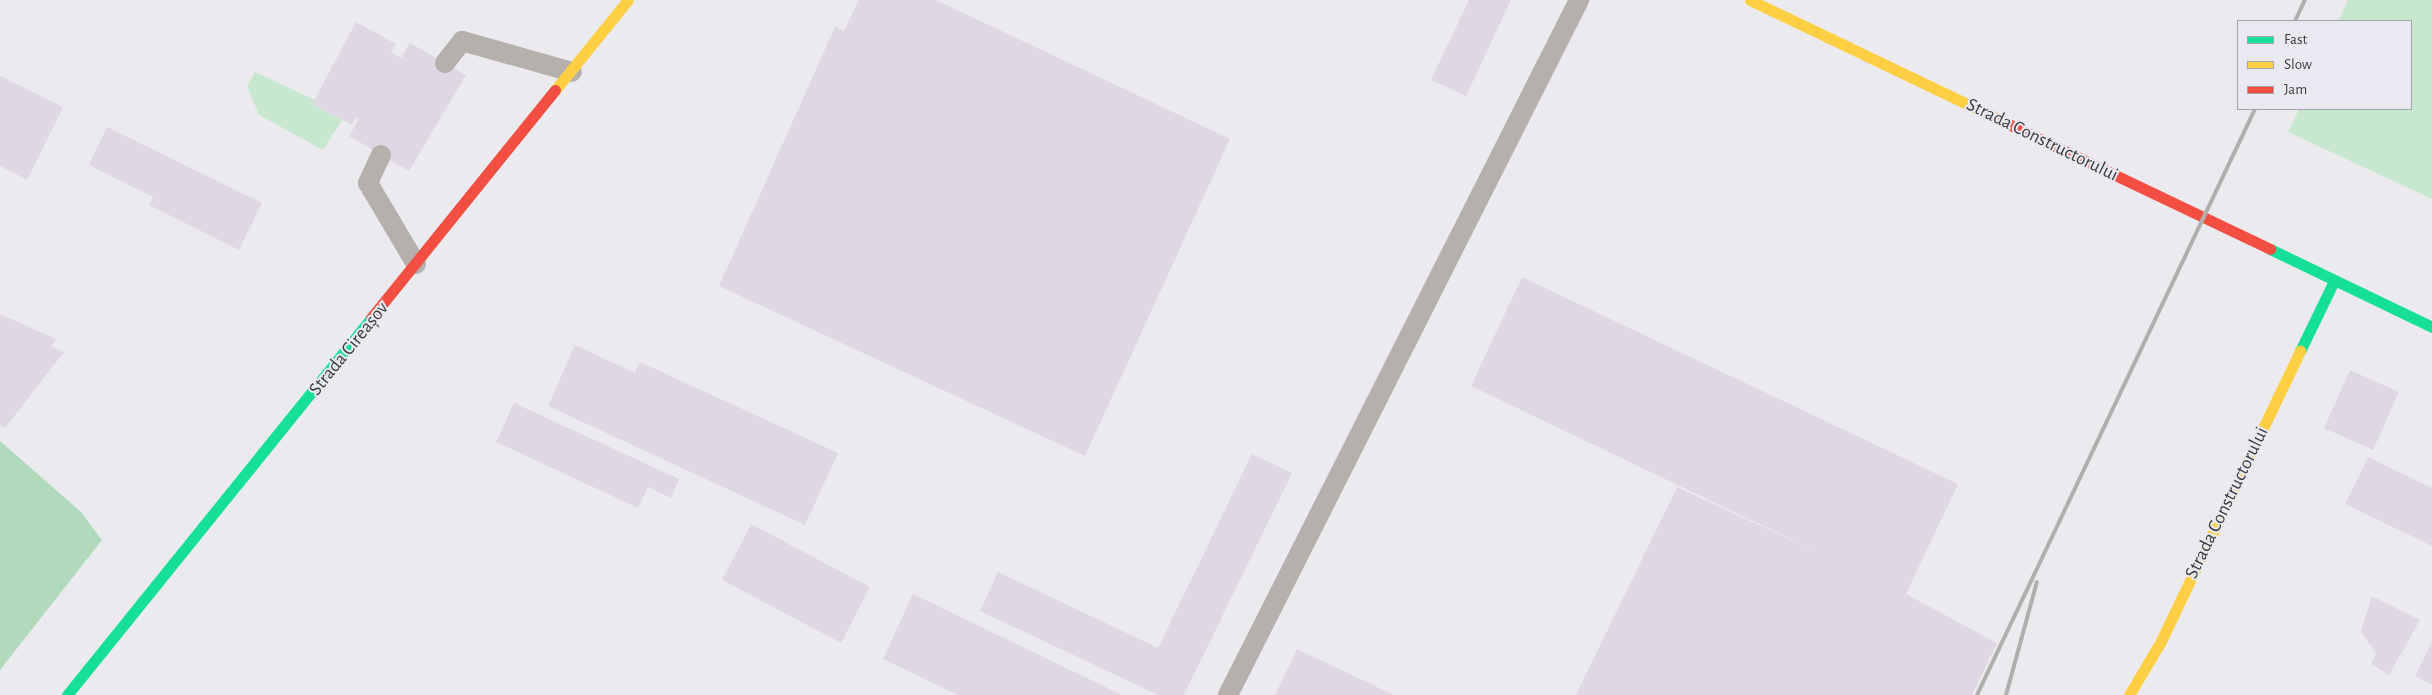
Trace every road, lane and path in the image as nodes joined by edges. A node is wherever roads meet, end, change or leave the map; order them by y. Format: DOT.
graph roads {
  1 [pos="628,0"];
  2 [pos="1579,0"];
  3 [pos="1750,0"];
  4 [pos="445,63"];
  5 [pos="572,72"];
  6 [pos="381,155"];
  7 [pos="416,264"];
  8 [pos="2334,281"];
  9 [pos="2432,327"];
  10 [pos="67,695"];
  11 [pos="1228,695"];
  12 [pos="2129,695"];
  1 -- 5 [label="street, Strada Cireașov"];
  2 -- 11 [label="lane"];
  3 -- 8 [label="street, Strada Constructorului"];
  4 -- 5 [label="lane"];
  5 -- 7 [label="street, Strada Cireașov"];
  6 -- 7 [label="lane"];
  7 -- 10 [label="street, Strada Cireașov"];
  8 -- 9 [label="street, Strada Constructorului"];
  8 -- 12 [label="street, Strada Constructorului"];
}
